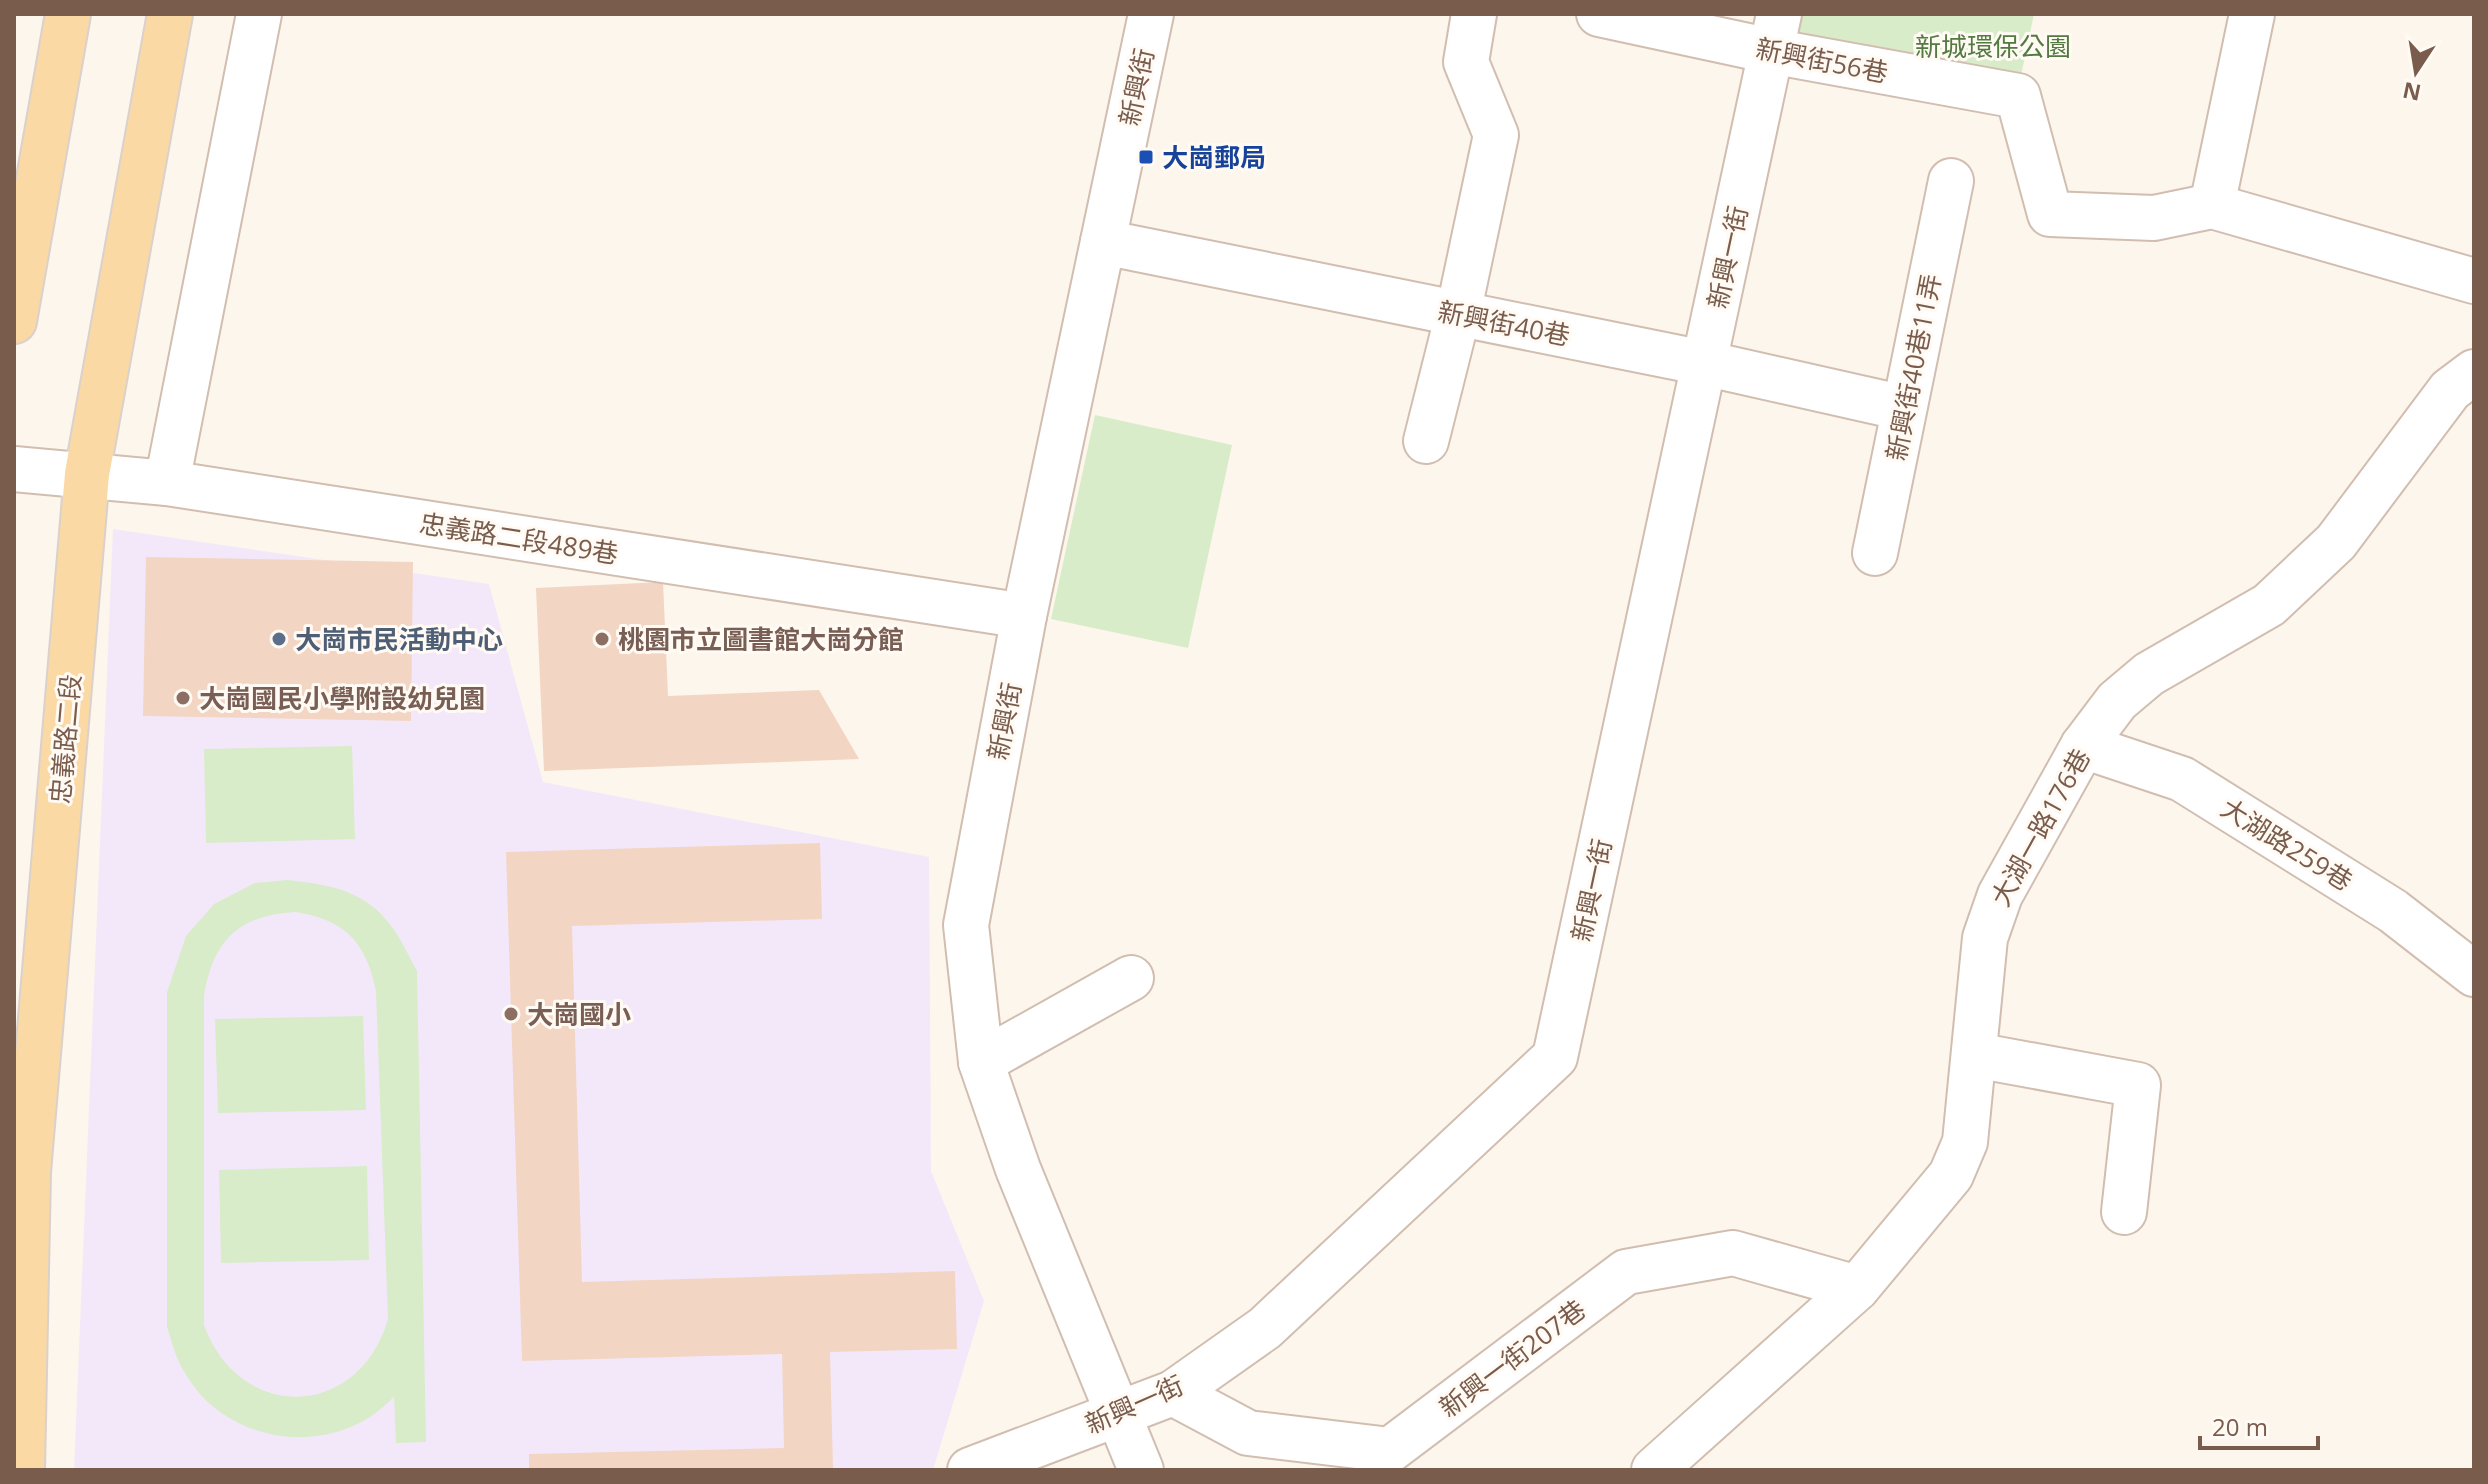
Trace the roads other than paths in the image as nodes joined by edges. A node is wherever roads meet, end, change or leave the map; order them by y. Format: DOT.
graph roads {
  1 [pos="68,14"];
  2 [pos="170,14"];
  3 [pos="259,14"];
  4 [pos="1151,14"];
  5 [pos="1474,14"];
  6 [pos="1599,14"];
  7 [pos="2252,14"];
  8 [pos="1775,32"];
  9 [pos="1951,181"];
  10 [pos="2212,206"];
  11 [pos="1103,242"];
  12 [pos="2474,281"];
  13 [pos="1458,314"];
  14 [pos="14,321"];
  15 [pos="1704,363"];
  16 [pos="2474,372"];
  17 [pos="1904,408"];
  18 [pos="1426,441"];
  19 [pos="14,469"];
  20 [pos="87,474"];
  21 [pos="167,483"];
  22 [pos="1875,553"];
  23 [pos="1024,616"];
  24 [pos="2083,746"];
  25 [pos="2474,974"];
  26 [pos="1131,978"];
  27 [pos="1975,1055"];
  28 [pos="981,1062"];
  29 [pos="2124,1212"];
  30 [pos="1857,1288"];
  31 [pos="1173,1393"];
  32 [pos="1118,1414"];
  33 [pos="22,1470"];
  34 [pos="970,1470"];
  35 [pos="1141,1470"];
  36 [pos="1654,1470"];
  1 -- 14 [label="main road"];
  2 -- 20 [label="main road, 忠義路二段"];
  3 -- 21 [label="street"];
  4 -- 11 [label="street, 新興街"];
  5 -- 13 [label="street"];
  6 -- 8 [label="street, 新興街56巷"];
  7 -- 10 [label="street"];
  8 -- 10 [label="street, 新興街56巷"];
  8 -- 15 [label="street, 新興一街"];
  9 -- 17 [label="street, 新興街40巷11弄"];
  10 -- 12 [label="street, 新興街56巷"];
  11 -- 13 [label="street, 新興街40巷"];
  11 -- 23 [label="street, 新興街"];
  13 -- 15 [label="street, 新興街40巷"];
  13 -- 18 [label="street"];
  15 -- 17 [label="street, 新興街40巷"];
  15 -- 31 [label="street, 新興一街"];
  16 -- 24 [label="street, 大湖一路176巷"];
  17 -- 22 [label="street, 新興街40巷11弄"];
  19 -- 20 [label="street, 忠義路二段489巷"];
  20 -- 21 [label="street, 忠義路二段489巷"];
  20 -- 33 [label="main road, 忠義路二段"];
  21 -- 23 [label="street, 忠義路二段489巷"];
  23 -- 28 [label="street, 新興街"];
  24 -- 25 [label="street, 大湖路259巷"];
  24 -- 27 [label="street, 大湖一路176巷"];
  26 -- 28 [label="street"];
  27 -- 29 [label="street"];
  27 -- 30 [label="street, 大湖一路176巷"];
  28 -- 32 [label="street, 新興街"];
  30 -- 31 [label="street, 新興一街207巷"];
  30 -- 36 [label="street, 大湖一路176巷"];
  31 -- 32 [label="street, 新興一街"];
  32 -- 34 [label="street, 新興一街"];
  32 -- 35 [label="street, 新興街"];
}
